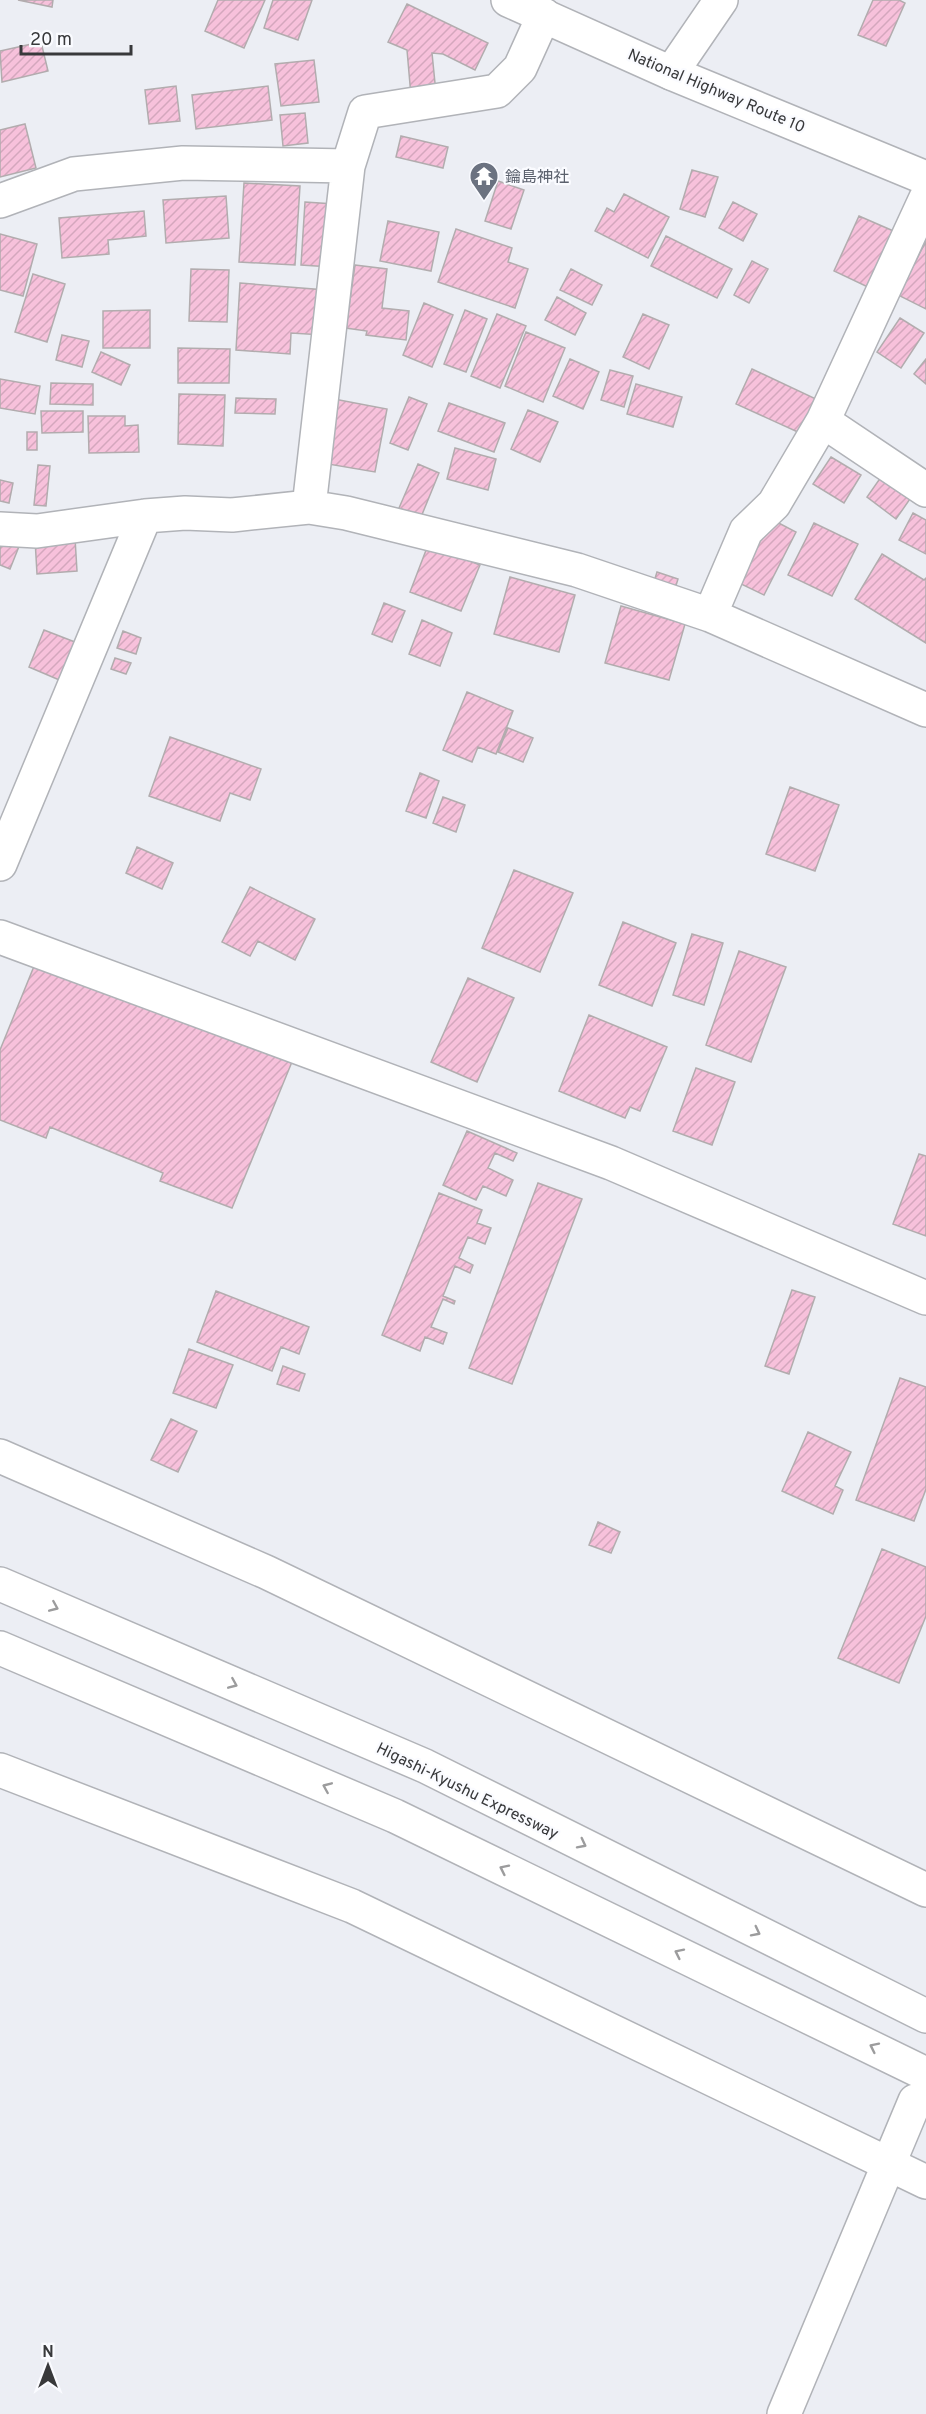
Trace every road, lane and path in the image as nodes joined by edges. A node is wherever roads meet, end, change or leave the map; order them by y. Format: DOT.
graph roads {
  1 [pos="508,0"];
  2 [pos="721,0"];
  3 [pos="544,15"];
  4 [pos="671,73"];
  5 [pos="348,166"];
  6 [pos="926,178"];
  7 [pos="926,198"];
  8 [pos="0,201"];
  9 [pos="823,421"];
  10 [pos="926,490"];
  11 [pos="309,507"];
  12 [pos="145,516"];
  13 [pos="0,529"];
  14 [pos="710,615"];
  15 [pos="926,710"];
  16 [pos="0,864"];
  17 [pos="0,937"];
  18 [pos="926,1298"];
  19 [pos="0,1456"];
  20 [pos="0,1584"];
  21 [pos="0,1648"];
  22 [pos="0,1770"];
  23 [pos="926,1890"];
  24 [pos="926,2016"];
  25 [pos="921,2087"];
  26 [pos="888,2162"];
  27 [pos="926,2182"];
  28 [pos="784,2414"];
  1 -- 3 [label="main road, National Highway Route 10"];
  2 -- 4 [label="main road"];
  3 -- 4 [label="main road, National Highway Route 10"];
  3 -- 5 [label="main road"];
  4 -- 6 [label="main road, National Highway Route 10"];
  5 -- 8 [label="main road"];
  5 -- 11 [label="main road"];
  7 -- 9 [label="main road"];
  9 -- 10 [label="main road"];
  9 -- 14 [label="main road"];
  11 -- 12 [label="main road"];
  11 -- 14 [label="main road"];
  12 -- 13 [label="main road"];
  12 -- 16 [label="main road"];
  14 -- 15 [label="main road"];
  17 -- 18 [label="main road"];
  19 -- 23 [label="main road"];
  20 -- 24 [label="main road, Higashi-Kyushu Expressway, one-way"];
  25 -- 21 [label="main road, one-way"];
  22 -- 26 [label="main road"];
  25 -- 26 [label="main road"];
  26 -- 27 [label="main road"];
  26 -- 28 [label="main road"];
}
